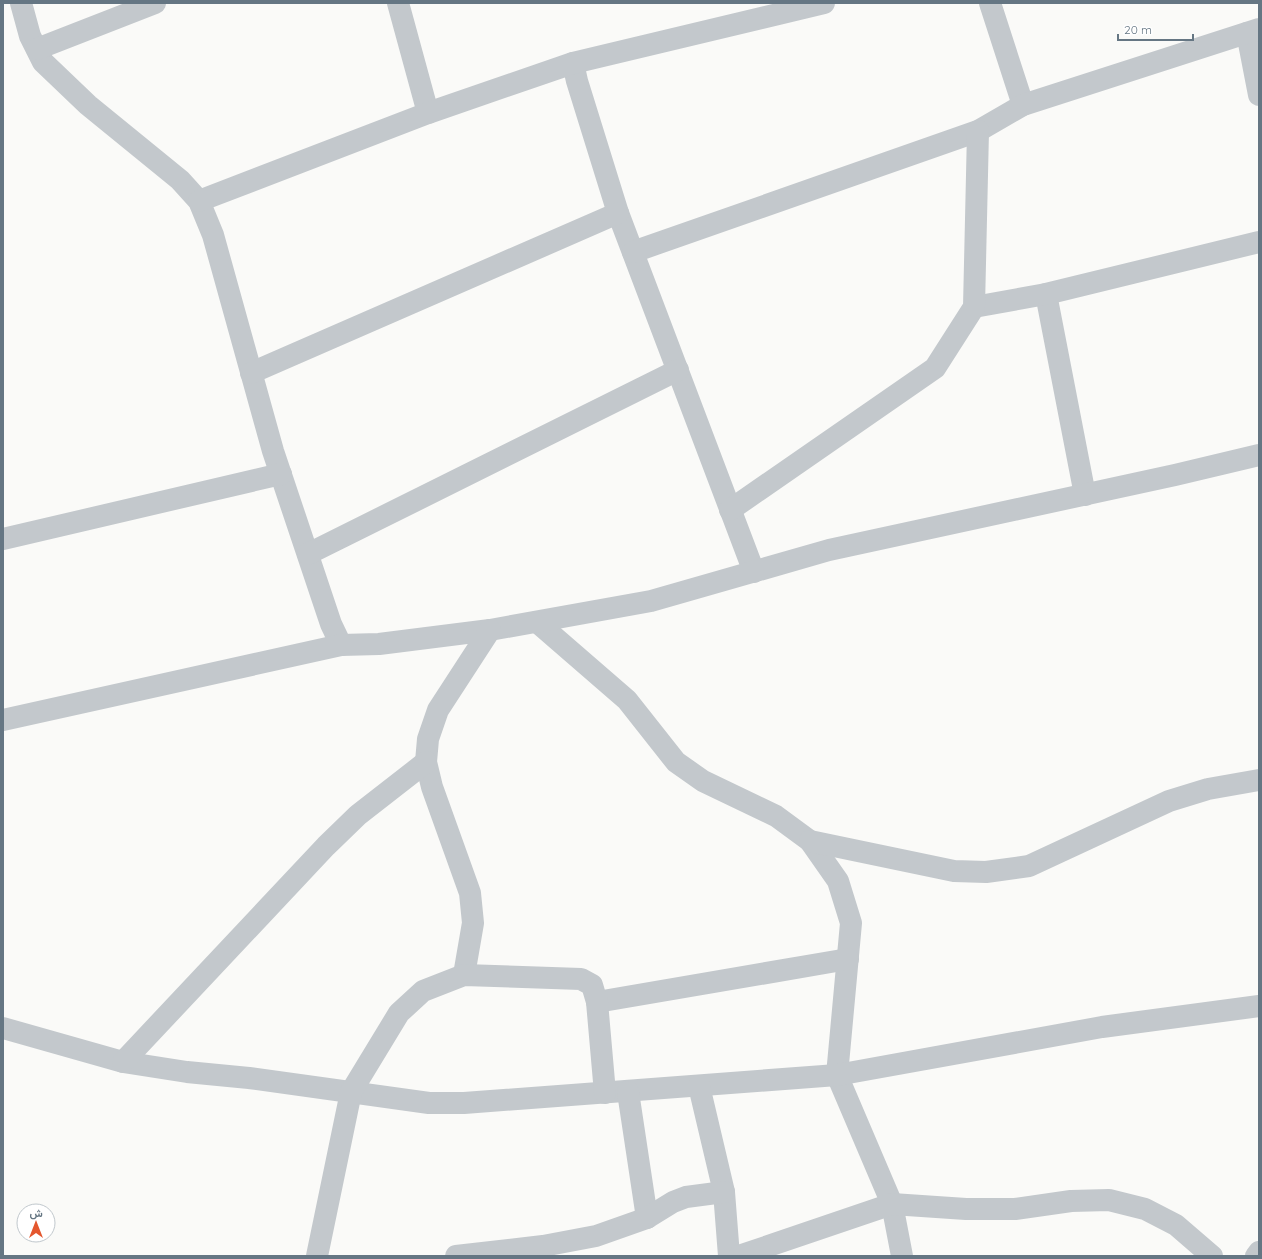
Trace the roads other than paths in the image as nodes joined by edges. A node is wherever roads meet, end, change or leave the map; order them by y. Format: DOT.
graph roads {
  1 [pos="21,3"];
  2 [pos="155,3"];
  3 [pos="398,3"];
  4 [pos="824,3"];
  5 [pos="990,3"];
  6 [pos="1253,31"];
  7 [pos="37,49"];
  8 [pos="573,63"];
  9 [pos="1259,95"];
  10 [pos="1023,105"];
  11 [pos="428,113"];
  12 [pos="978,131"];
  13 [pos="198,200"];
  14 [pos="618,213"];
  15 [pos="1259,242"];
  16 [pos="633,252"];
  17 [pos="1046,294"];
  18 [pos="974,307"];
  19 [pos="678,370"];
  20 [pos="251,373"];
  21 [pos="1259,455"];
  22 [pos="281,474"];
  23 [pos="1085,495"];
  24 [pos="730,510"];
  25 [pos="3,539"];
  26 [pos="308,554"];
  27 [pos="754,572"];
  28 [pos="537,622"];
  29 [pos="490,630"];
  30 [pos="341,645"];
  31 [pos="3,720"];
  32 [pos="426,762"];
  33 [pos="1259,780"];
  34 [pos="810,841"];
  35 [pos="848,959"];
  36 [pos="464,975"];
  37 [pos="597,1002"];
  38 [pos="1259,1006"];
  39 [pos="3,1028"];
  40 [pos="123,1062"];
  41 [pos="837,1075"];
  42 [pos="699,1086"];
  43 [pos="351,1092"];
  44 [pos="628,1092"];
  45 [pos="605,1093"];
  46 [pos="724,1192"];
  47 [pos="892,1204"];
  48 [pos="647,1218"];
  49 [pos="1259,1252"];
  50 [pos="317,1256"];
  51 [pos="456,1256"];
  52 [pos="729,1256"];
  53 [pos="739,1256"];
  54 [pos="902,1256"];
  55 [pos="1212,1256"];
  56 [pos="1256,1256"];
  1 -- 7 [label="street"];
  2 -- 7 [label="street"];
  3 -- 11 [label="street"];
  4 -- 8 [label="street"];
  5 -- 10 [label="street"];
  6 -- 9 [label="street"];
  6 -- 10 [label="street"];
  7 -- 13 [label="street"];
  8 -- 11 [label="street"];
  8 -- 14 [label="street"];
  10 -- 12 [label="street"];
  11 -- 13 [label="street"];
  12 -- 16 [label="street"];
  12 -- 18 [label="street"];
  13 -- 20 [label="street"];
  14 -- 16 [label="street"];
  14 -- 20 [label="street"];
  15 -- 17 [label="street"];
  16 -- 19 [label="street"];
  17 -- 18 [label="street"];
  17 -- 23 [label="street"];
  18 -- 24 [label="street"];
  19 -- 24 [label="street"];
  19 -- 26 [label="street"];
  20 -- 22 [label="street"];
  21 -- 23 [label="street"];
  22 -- 25 [label="street"];
  22 -- 26 [label="street"];
  23 -- 27 [label="street"];
  24 -- 27 [label="street"];
  26 -- 30 [label="street"];
  27 -- 28 [label="street"];
  28 -- 29 [label="street"];
  28 -- 34 [label="street"];
  29 -- 30 [label="street"];
  29 -- 32 [label="street"];
  30 -- 31 [label="street"];
  32 -- 36 [label="street"];
  32 -- 40 [label="street"];
  33 -- 34 [label="street"];
  34 -- 35 [label="street"];
  35 -- 37 [label="street"];
  35 -- 41 [label="street"];
  36 -- 37 [label="street"];
  36 -- 43 [label="street"];
  37 -- 45 [label="street"];
  38 -- 41 [label="street"];
  39 -- 40 [label="street"];
  40 -- 43 [label="street"];
  41 -- 42 [label="street"];
  41 -- 47 [label="street"];
  42 -- 44 [label="street"];
  42 -- 46 [label="street"];
  43 -- 45 [label="street"];
  43 -- 50 [label="street"];
  44 -- 45 [label="street"];
  44 -- 48 [label="street"];
  46 -- 48 [label="street"];
  46 -- 52 [label="street"];
  47 -- 53 [label="street"];
  47 -- 54 [label="street"];
  47 -- 55 [label="street"];
  48 -- 51 [label="street"];
  49 -- 56 [label="street"];
}
